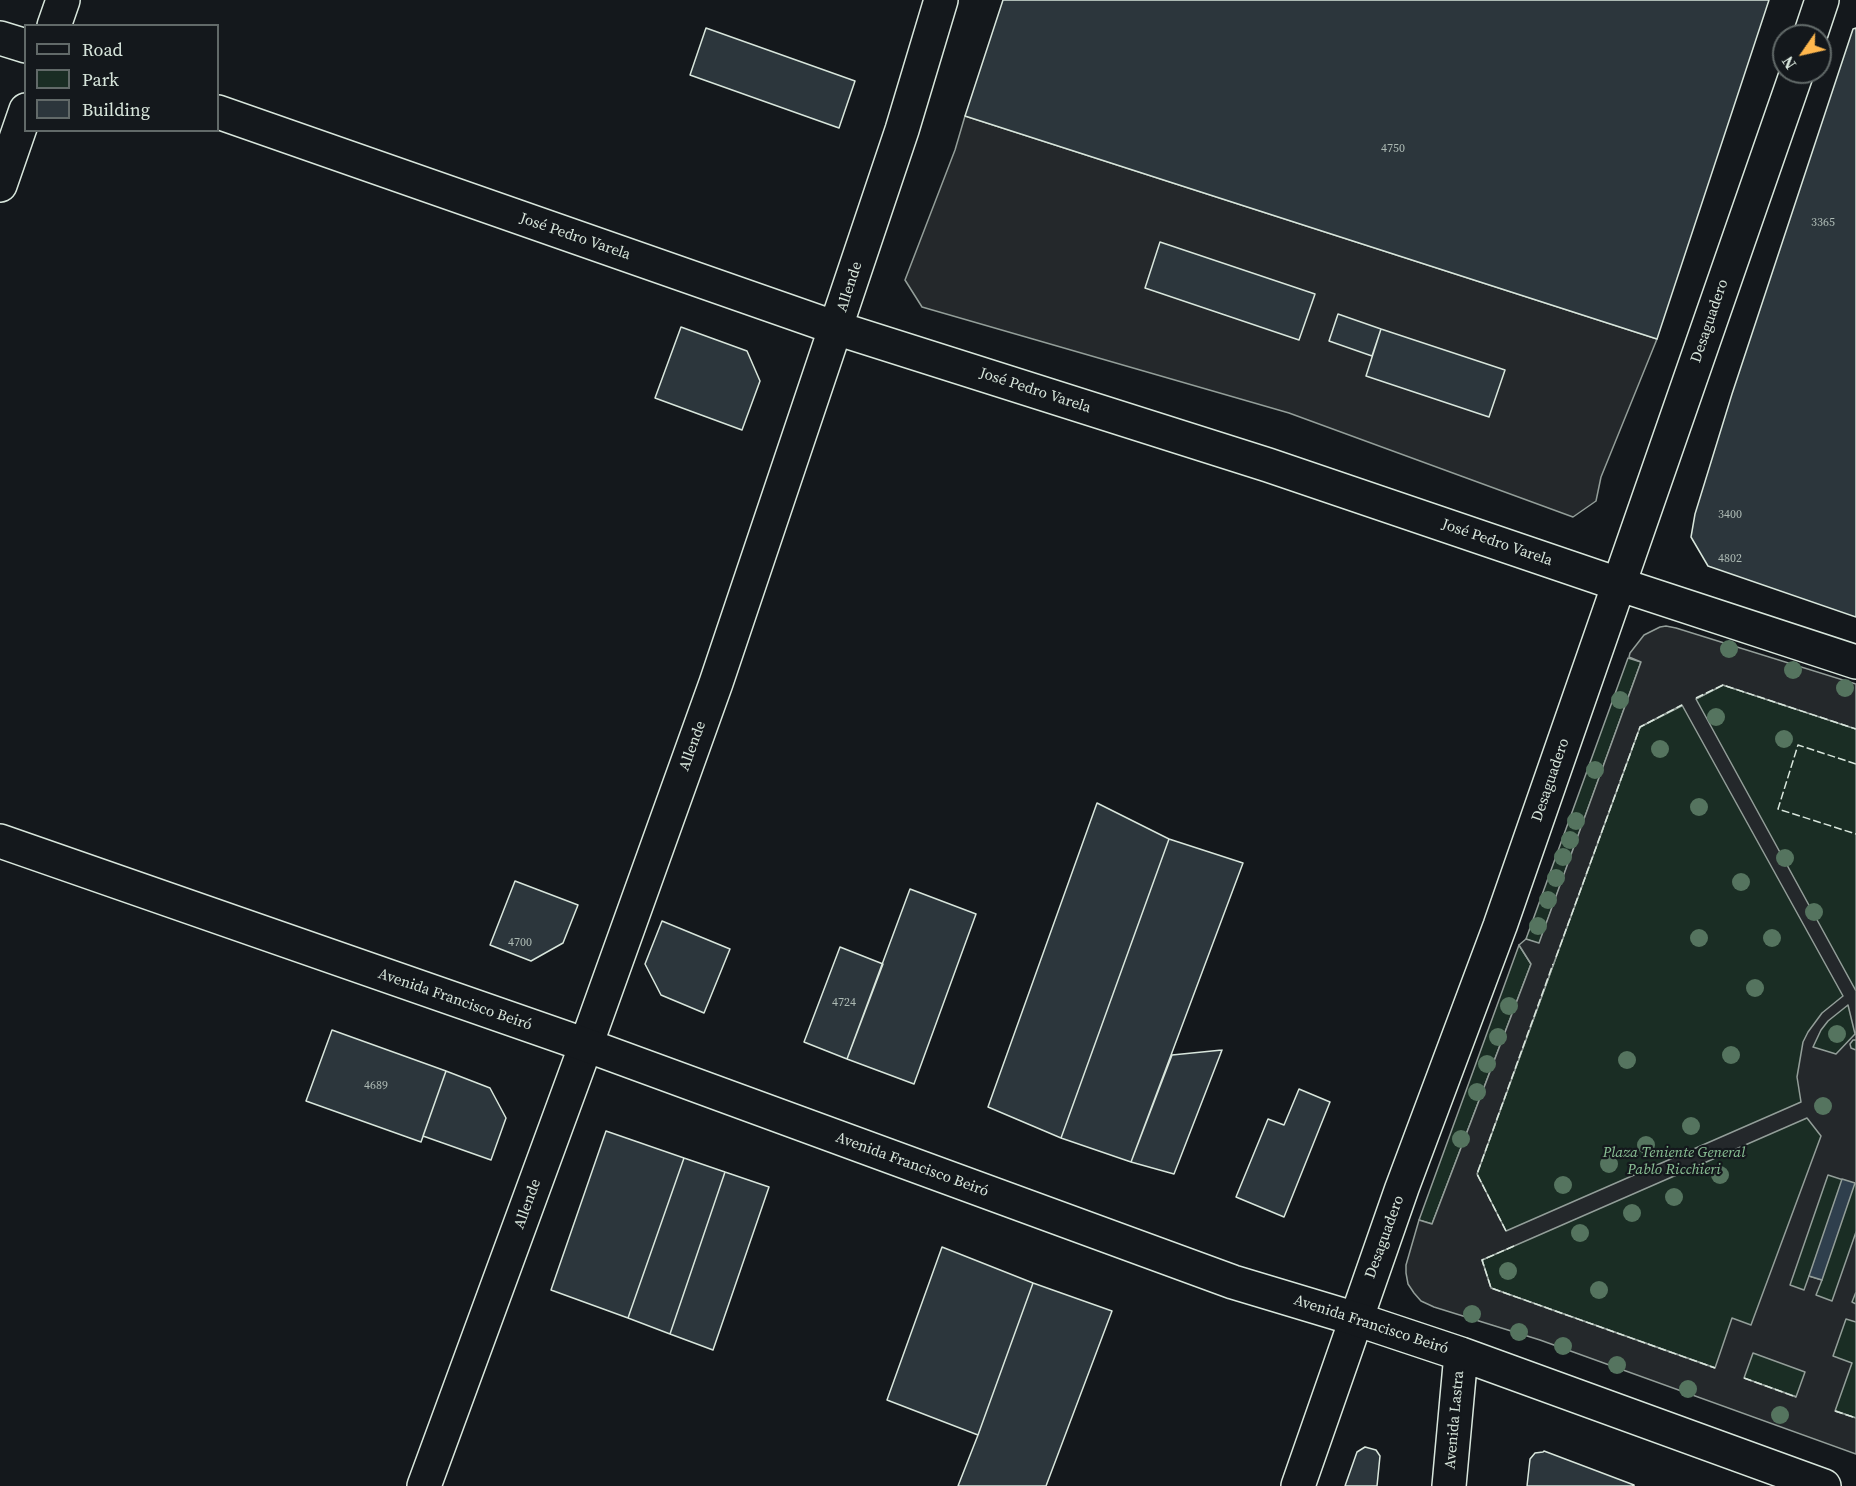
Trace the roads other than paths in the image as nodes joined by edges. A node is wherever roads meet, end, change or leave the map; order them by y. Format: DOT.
graph roads {
  1 [pos="63,0"];
  2 [pos="941,0"];
  3 [pos="1822,0"];
  4 [pos="55,24"];
  5 [pos="1814,24"];
  6 [pos="0,38"];
  7 [pos="24,45"];
  8 [pos="1793,84"];
  9 [pos="219,112"];
  10 [pos="24,116"];
  11 [pos="0,185"];
  12 [pos="836,328"];
  13 [pos="1618,584"];
  14 [pos="1856,662"];
  15 [pos="0,841"];
  16 [pos="586,1045"];
  17 [pos="1356,1319"];
  18 [pos="1461,1354"];
  19 [pos="424,1486"];
  20 [pos="1298,1486"];
  21 [pos="1449,1486"];
  22 [pos="1824,1486"];
  1 -- 4 [label="street"];
  2 -- 12 [label="street, Allende"];
  3 -- 5 [label="street"];
  6 -- 7 [label="street"];
  8 -- 13 [label="street, Desaguadero"];
  9 -- 12 [label="street, José Pedro Varela"];
  10 -- 11 [label="street"];
  12 -- 13 [label="street, José Pedro Varela"];
  12 -- 16 [label="street, Allende"];
  13 -- 14 [label="street, José Pedro Varela"];
  13 -- 17 [label="street, Desaguadero"];
  15 -- 16 [label="street, Avenida Francisco Beiró"];
  16 -- 17 [label="street, Avenida Francisco Beiró"];
  16 -- 19 [label="street, Allende"];
  17 -- 18 [label="street, Avenida Francisco Beiró"];
  17 -- 20 [label="street, Desaguadero"];
  18 -- 21 [label="street, Avenida Lastra"];
  18 -- 22 [label="street, Avenida Francisco Beiró"];
}
